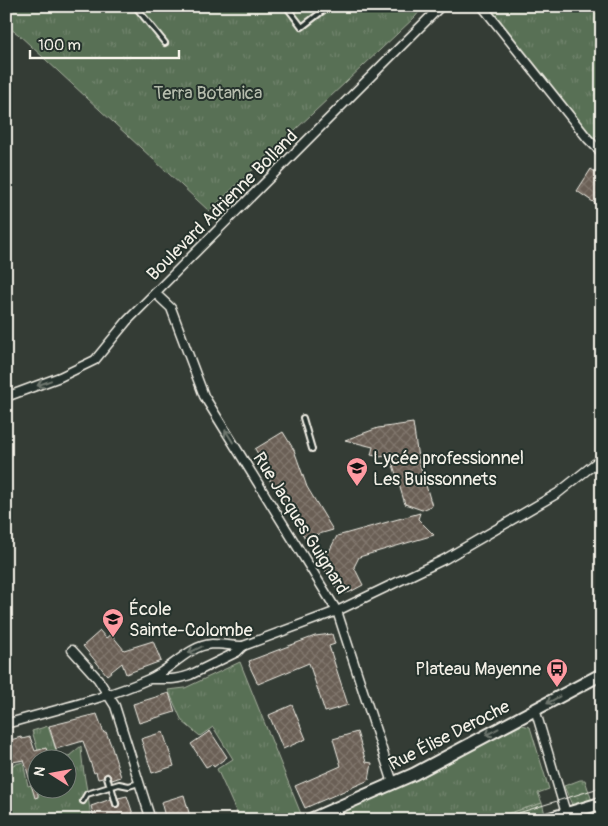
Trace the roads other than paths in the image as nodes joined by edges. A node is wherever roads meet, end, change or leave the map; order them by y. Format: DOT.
graph roads {
  1 [pos="135,6"];
  2 [pos="286,6"];
  3 [pos="329,6"];
  4 [pos="441,6"];
  5 [pos="482,6"];
  6 [pos="165,43"];
  7 [pos="602,153"];
  8 [pos="155,293"];
  9 [pos="6,397"];
  10 [pos="303,418"];
  11 [pos="312,449"];
  12 [pos="602,458"];
  13 [pos="338,611"];
  14 [pos="243,646"];
  15 [pos="72,650"];
  16 [pos="602,674"];
  17 [pos="151,679"];
  18 [pos="109,694"];
  19 [pos="535,709"];
  20 [pos="6,724"];
  21 [pos="107,777"];
  22 [pos="139,783"];
  23 [pos="393,784"];
  24 [pos="111,787"];
  25 [pos="83,801"];
  26 [pos="602,803"];
  27 [pos="116,804"];
  28 [pos="568,816"];
  29 [pos="150,820"];
  30 [pos="308,820"];
  31 [pos="545,820"];
  1 -- 6 [label="lane"];
  2 -- 3 [label="lane"];
  4 -- 8 [label="street, Boulevard Adrienne Bolland"];
  5 -- 7 [label="street"];
  8 -- 9 [label="street, Boulevard Adrienne Bolland, one-way"];
  13 -- 8 [label="street, Rue Jacques Guignard, one-way"];
  10 -- 11 [label="lane"];
  12 -- 13 [label="street"];
  13 -- 14 [label="street"];
  13 -- 23 [label="street, Rue Jacques Guignard"];
  14 -- 17 [label="street"];
  14 -- 17 [label="street, one-way"];
  15 -- 18 [label="street"];
  16 -- 19 [label="main road, Rue Élise Deroche, one-way"];
  17 -- 18 [label="street"];
  18 -- 20 [label="street"];
  18 -- 22 [label="street"];
  19 -- 23 [label="main road, Rue Élise Deroche, one-way"];
  19 -- 28 [label="street"];
  21 -- 24 [label="lane"];
  22 -- 24 [label="lane"];
  22 -- 29 [label="street"];
  23 -- 30 [label="main road, Rue Élise Deroche"];
  24 -- 25 [label="lane"];
  24 -- 27 [label="lane"];
  26 -- 28 [label="main road"];
  28 -- 31 [label="main road"];
}
